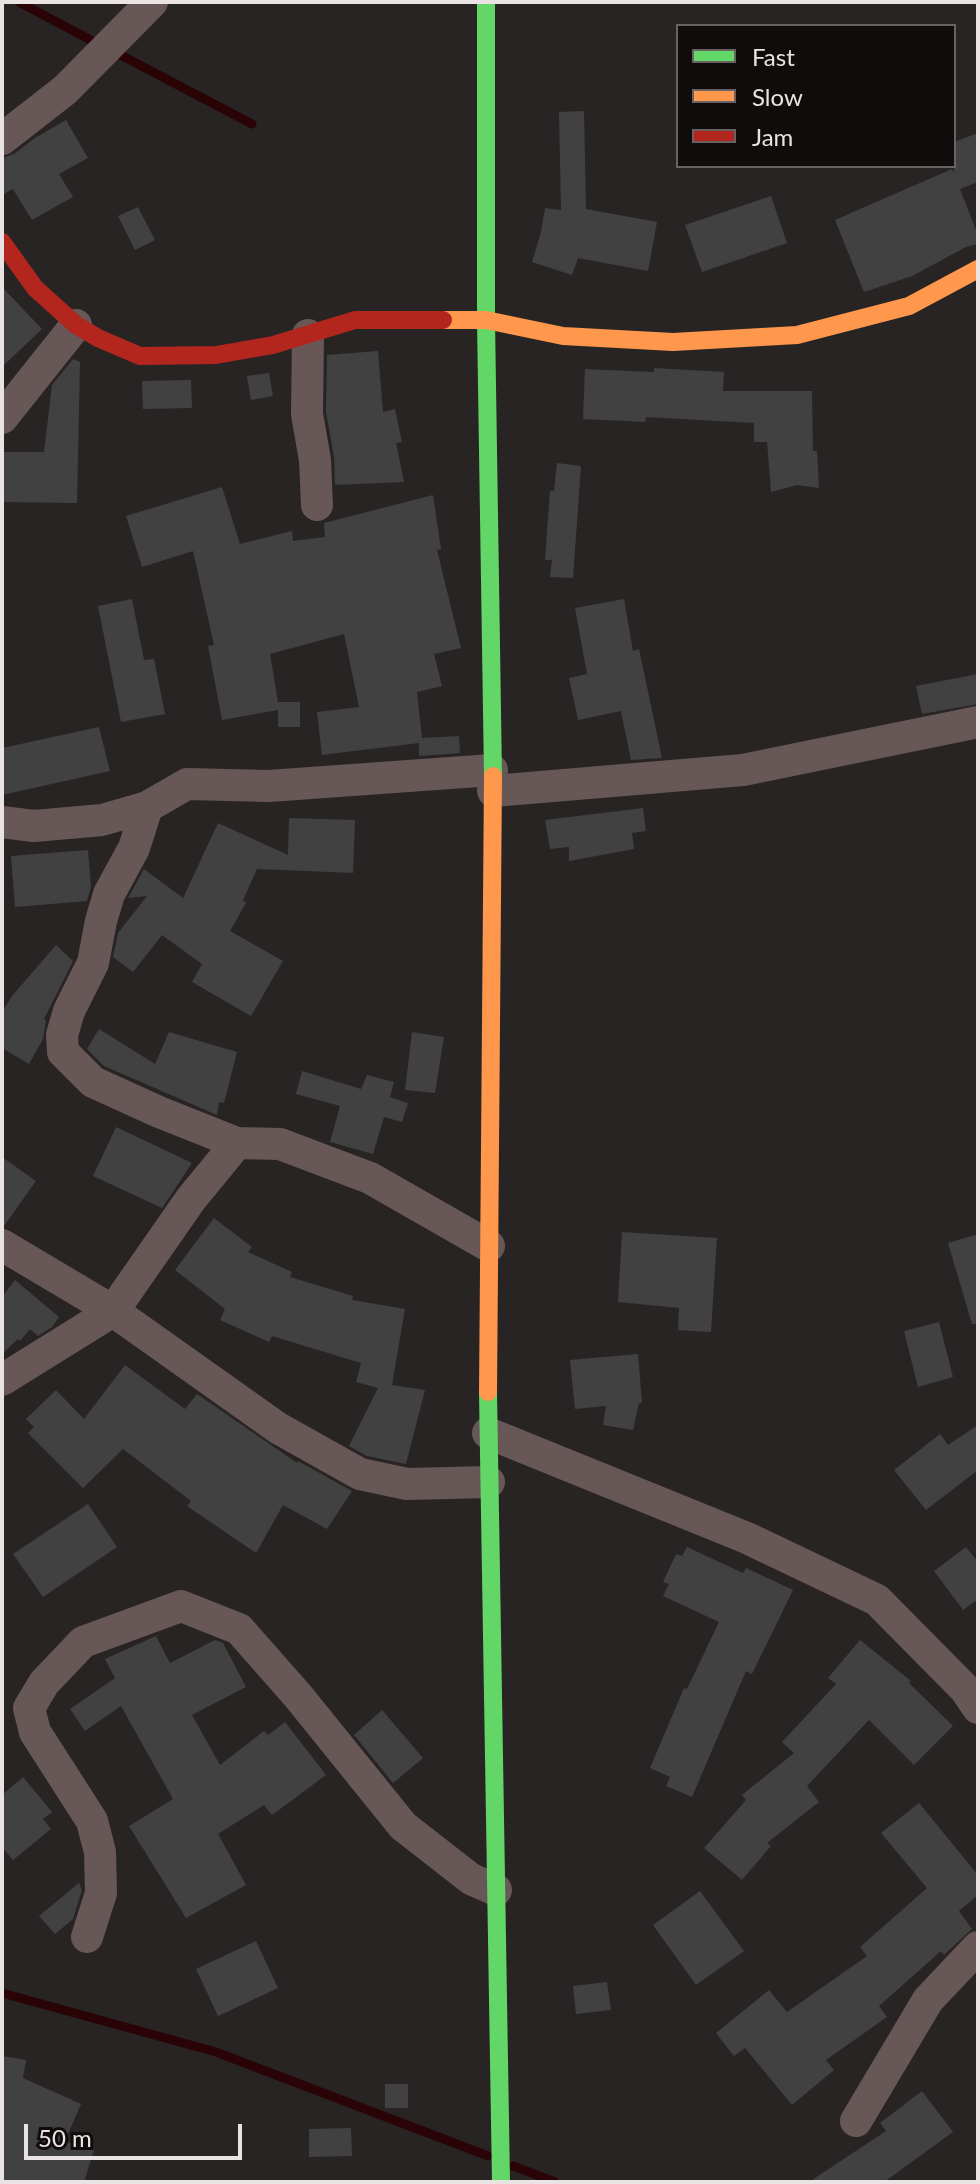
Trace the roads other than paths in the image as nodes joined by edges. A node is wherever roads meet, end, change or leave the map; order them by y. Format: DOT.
graph roads {
  1 [pos="152,2"];
  2 [pos="486,2"];
  3 [pos="2,139"];
  4 [pos="2,242"];
  5 [pos="978,269"];
  6 [pos="486,320"];
  7 [pos="76,325"];
  8 [pos="308,335"];
  9 [pos="2,418"];
  10 [pos="317,505"];
  11 [pos="978,722"];
  12 [pos="492,780"];
  13 [pos="147,807"];
  14 [pos="2,822"];
  15 [pos="237,1143"];
  16 [pos="2,1245"];
  17 [pos="489,1246"];
  18 [pos="113,1311"];
  19 [pos="2,1380"];
  20 [pos="488,1433"];
  21 [pos="489,1482"];
  22 [pos="978,1708"];
  23 [pos="496,1890"];
  24 [pos="87,1937"];
  25 [pos="978,1947"];
  26 [pos="856,2121"];
  27 [pos="501,2182"];
  1 -- 3 [label="street"];
  2 -- 6 [label="main road"];
  4 -- 7 [label="main road"];
  5 -- 6 [label="main road"];
  6 -- 8 [label="main road"];
  6 -- 12 [label="main road"];
  7 -- 8 [label="main road"];
  7 -- 9 [label="street"];
  8 -- 10 [label="street"];
  11 -- 12 [label="street"];
  12 -- 13 [label="street"];
  12 -- 17 [label="main road"];
  13 -- 14 [label="street"];
  13 -- 15 [label="street"];
  15 -- 17 [label="street"];
  15 -- 18 [label="street"];
  16 -- 18 [label="street"];
  17 -- 20 [label="main road"];
  18 -- 19 [label="street"];
  18 -- 21 [label="street"];
  20 -- 21 [label="main road"];
  20 -- 22 [label="street"];
  21 -- 23 [label="main road"];
  23 -- 24 [label="street"];
  23 -- 27 [label="main road"];
  25 -- 26 [label="street"];
}
